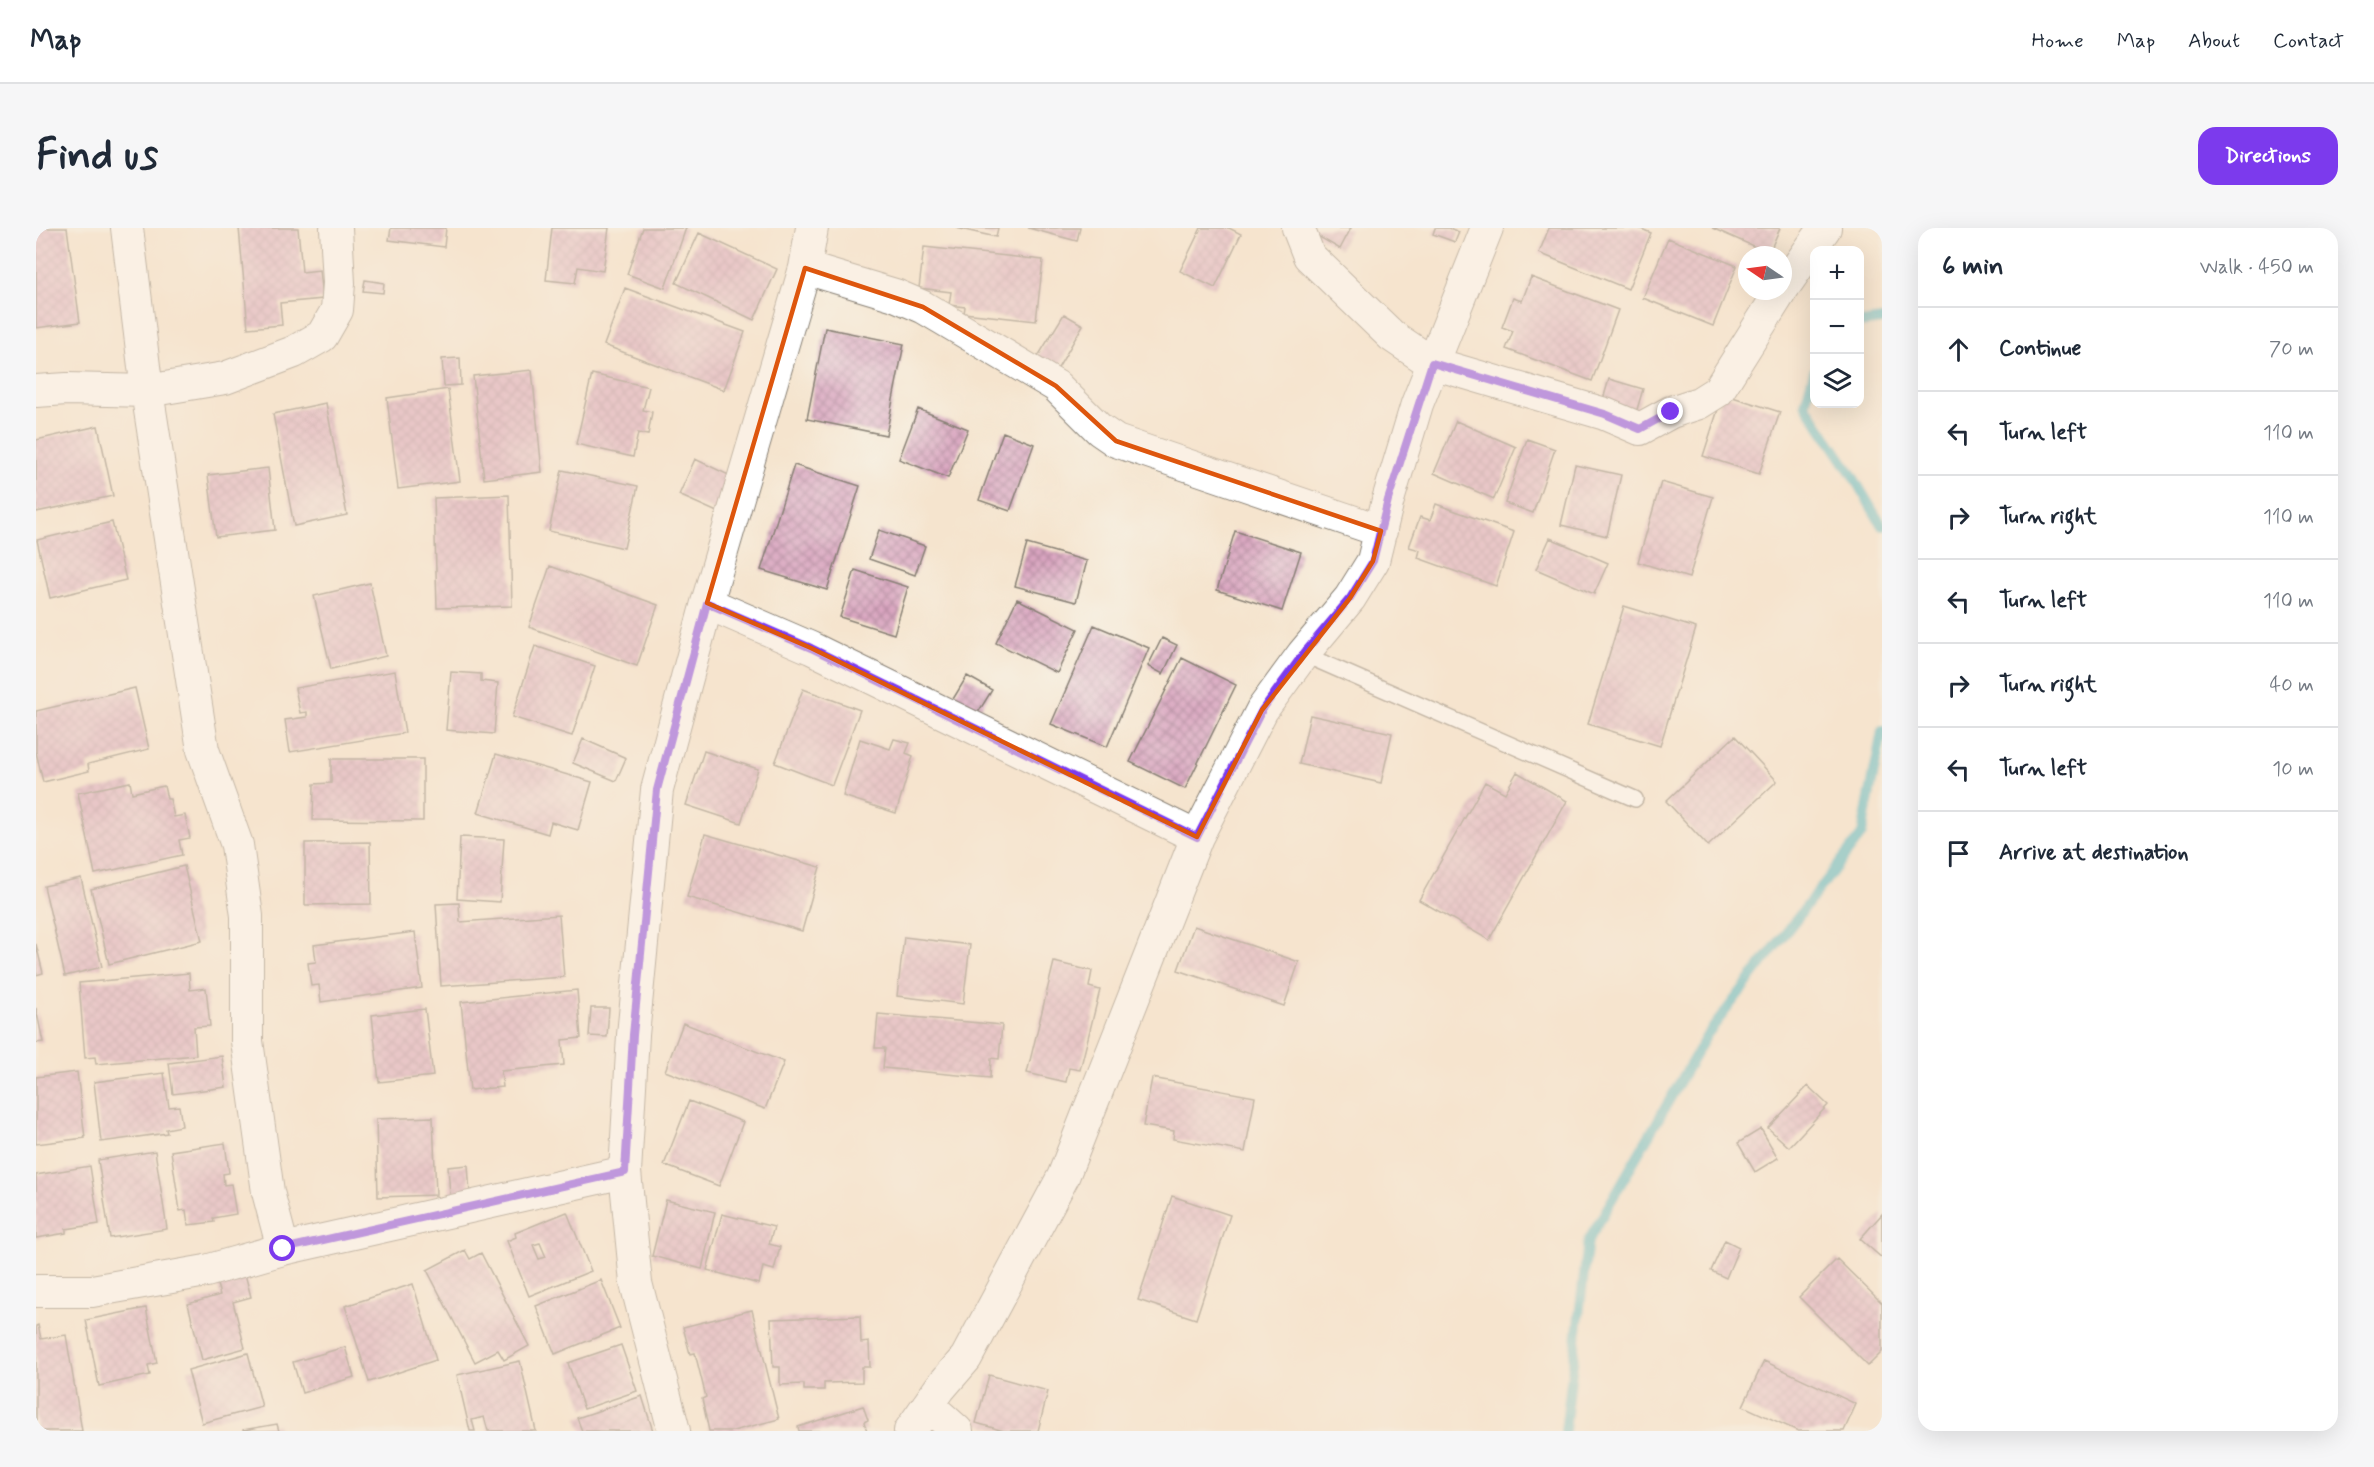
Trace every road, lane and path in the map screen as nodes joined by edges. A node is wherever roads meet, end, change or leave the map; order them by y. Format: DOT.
graph roads {
  1 [pos="127,228"];
  2 [pos="336,228"];
  3 [pos="812,228"];
  4 [pos="1298,228"];
  5 [pos="1487,228"];
  6 [pos="1825,228"];
  7 [pos="805,268"];
  8 [pos="1792,276"];
  9 [pos="1776,300"];
  10 [pos="1432,363"];
  11 [pos="36,391"];
  12 [pos="147,391"];
  13 [pos="1381,531"];
  14 [pos="707,603"];
  15 [pos="1303,654"];
  16 [pos="1635,799"];
  17 [pos="1197,837"];
  18 [pos="625,1172"];
  19 [pos="283,1249"];
  20 [pos="36,1291"];
  21 [pos="928,1405"];
  22 [pos="674,1431"];
  23 [pos="910,1431"];
  24 [pos="957,1431"];
  1 -- 12 [label="street"];
  2 -- 12 [label="street"];
  3 -- 7 [label="street"];
  4 -- 10 [label="street"];
  5 -- 10 [label="street"];
  6 -- 8 [label="street"];
  7 -- 13 [label="street"];
  7 -- 14 [label="street"];
  9 -- 10 [label="street"];
  10 -- 13 [label="street"];
  11 -- 12 [label="street"];
  12 -- 19 [label="street"];
  13 -- 15 [label="street"];
  14 -- 17 [label="street"];
  14 -- 18 [label="street"];
  15 -- 16 [label="lane"];
  15 -- 17 [label="street"];
  17 -- 21 [label="street"];
  18 -- 19 [label="street"];
  18 -- 22 [label="street"];
  19 -- 20 [label="street"];
  21 -- 23 [label="street"];
  21 -- 24 [label="street"];
}
